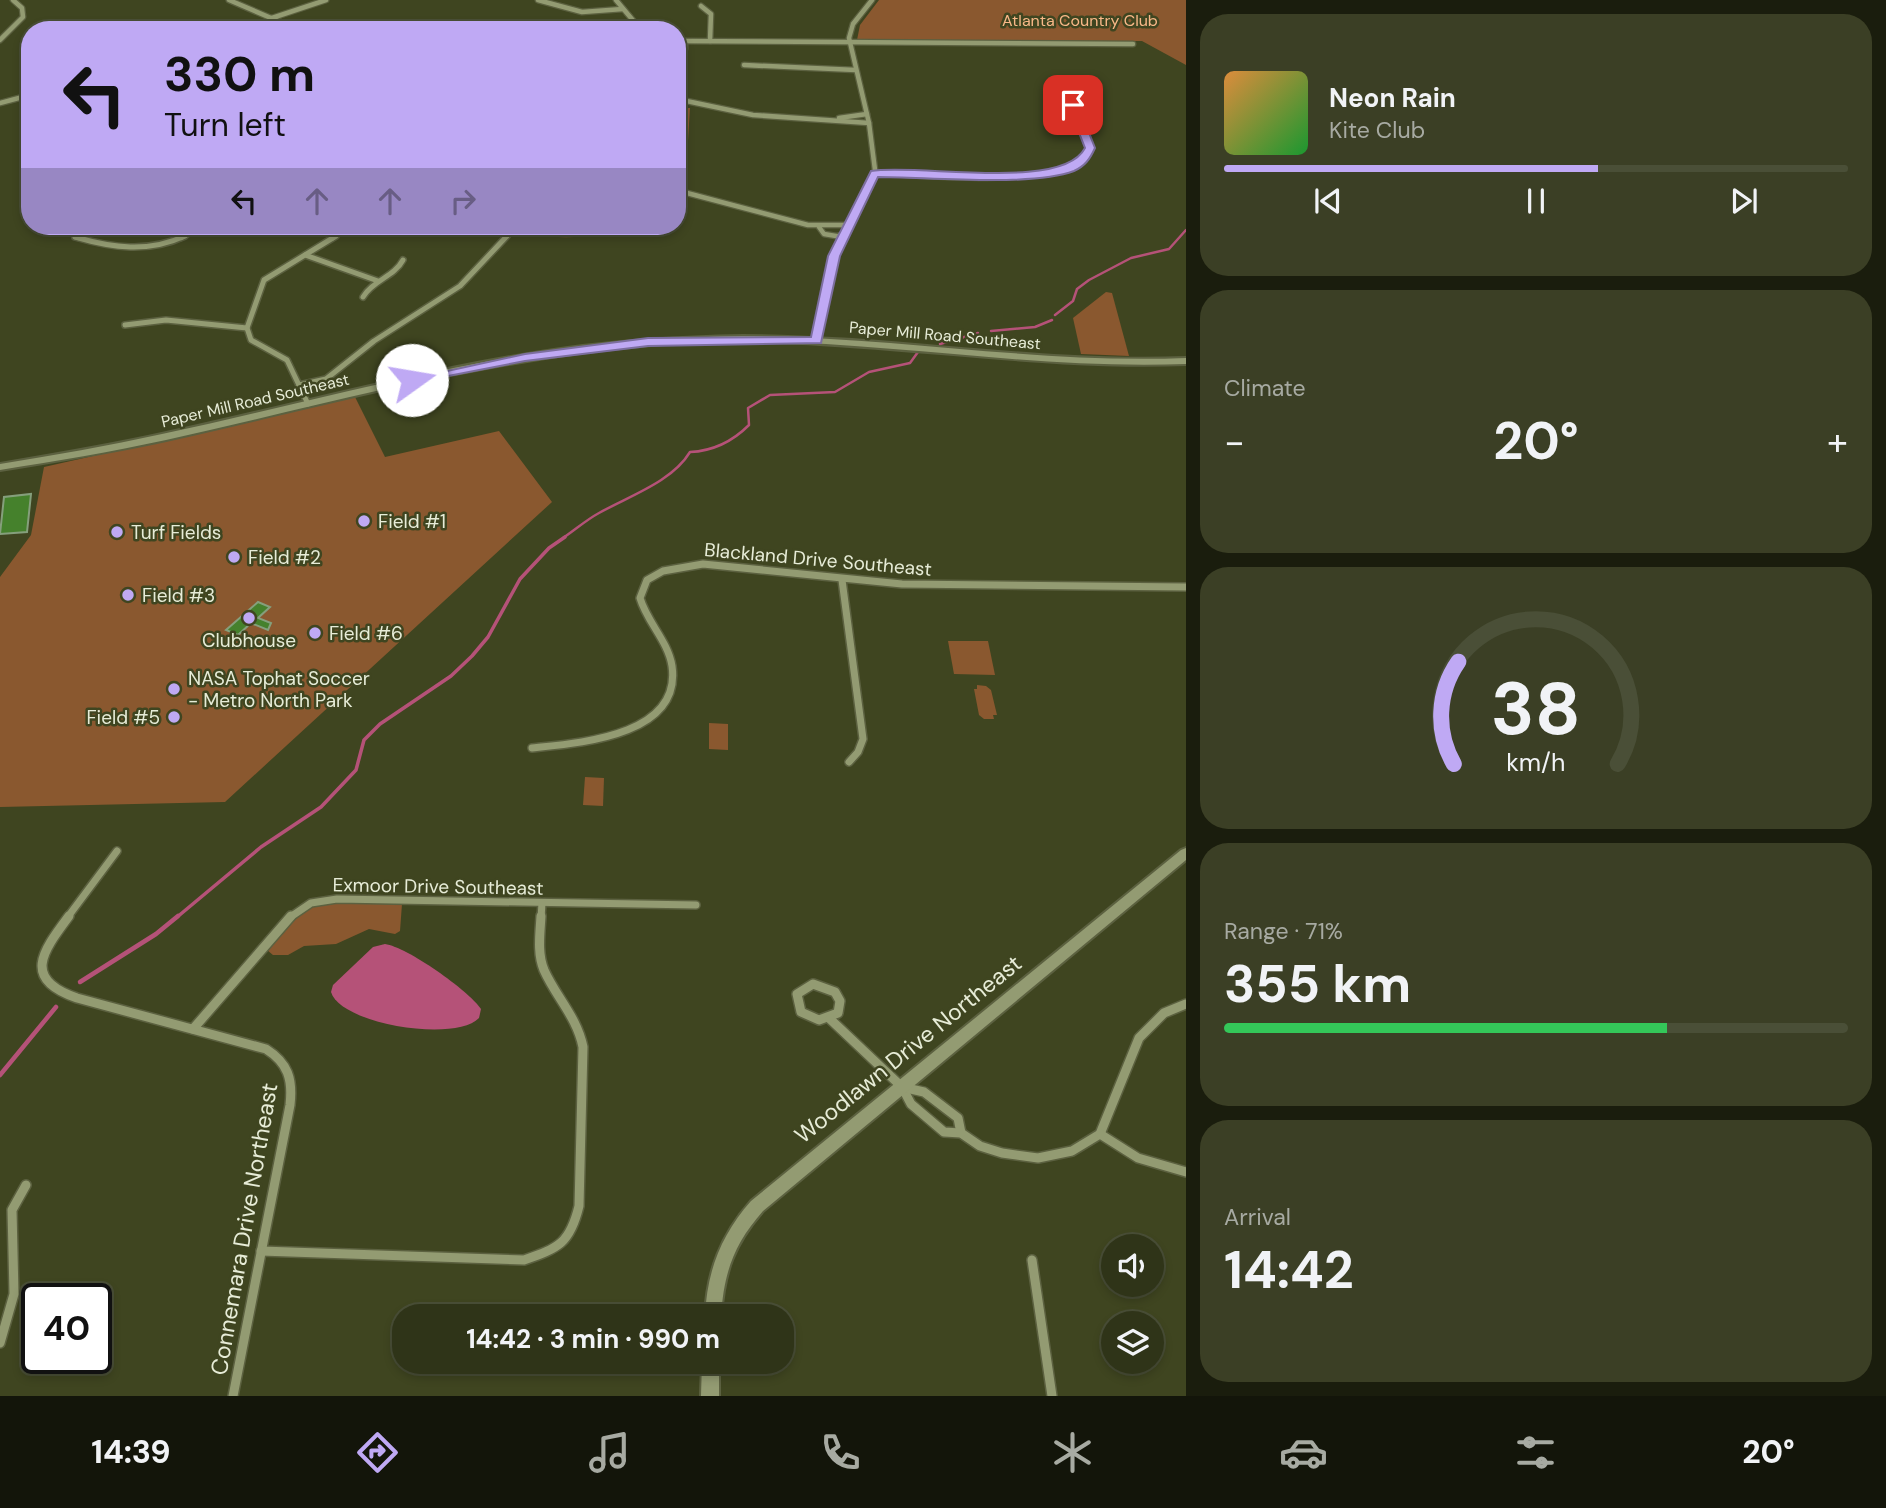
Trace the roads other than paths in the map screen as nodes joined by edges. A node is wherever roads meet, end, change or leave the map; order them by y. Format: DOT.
graph roads {
  1 [pos="13,0"];
  2 [pos="229,0"];
  3 [pos="326,0"];
  4 [pos="538,0"];
  5 [pos="616,0"];
  6 [pos="872,0"];
  7 [pos="701,6"];
  8 [pos="623,9"];
  9 [pos="271,18"];
  10 [pos="278,21"];
  11 [pos="633,21"];
  12 [pos="786,33"];
  13 [pos="0,40"];
  14 [pos="686,41"];
  15 [pos="710,41"];
  16 [pos="788,42"];
  17 [pos="849,42"];
  18 [pos="1133,44"];
  19 [pos="744,65"];
  20 [pos="856,71"];
  21 [pos="1067,91"];
  22 [pos="21,97"];
  23 [pos="686,101"];
  24 [pos="0,103"];
  25 [pos="867,114"];
  26 [pos="838,119"];
  27 [pos="869,123"];
  28 [pos="875,173"];
  29 [pos="687,193"];
  30 [pos="847,225"];
  31 [pos="819,227"];
  32 [pos="187,235"];
  33 [pos="339,235"];
  34 [pos="508,235"];
  35 [pos="75,237"];
  36 [pos="842,237"];
  37 [pos="305,255"];
  38 [pos="403,260"];
  39 [pos="378,281"];
  40 [pos="363,297"];
  41 [pos="125,325"];
  42 [pos="247,328"];
  43 [pos="816,340"];
  44 [pos="1186,361"];
  45 [pos="299,385"];
  46 [pos="307,404"];
  47 [pos="0,467"];
  48 [pos="842,580"];
  49 [pos="1186,587"];
  50 [pos="532,748"];
  51 [pos="849,761"];
  52 [pos="117,851"];
  53 [pos="1186,853"];
  54 [pos="542,903"];
  55 [pos="696,905"];
  56 [pos="1186,1004"];
  57 [pos="830,1018"];
  58 [pos="193,1029"];
  59 [pos="902,1087"];
  60 [pos="961,1133"];
  61 [pos="1100,1134"];
  62 [pos="1186,1172"];
  63 [pos="26,1185"];
  64 [pos="261,1251"];
  65 [pos="1032,1260"];
  66 [pos="714,1304"];
  67 [pos="0,1343"];
  68 [pos="711,1374"];
  69 [pos="233,1396"];
  70 [pos="710,1396"];
  71 [pos="1052,1396"];
  1 -- 13 [label="street"];
  2 -- 9 [label="street"];
  3 -- 9 [label="street"];
  4 -- 8 [label="street"];
  5 -- 8 [label="street"];
  6 -- 17 [label="street"];
  7 -- 15 [label="street"];
  8 -- 11 [label="street"];
  9 -- 10 [label="street"];
  12 -- 16 [label="street"];
  14 -- 15 [label="street"];
  15 -- 16 [label="street"];
  16 -- 17 [label="street"];
  17 -- 18 [label="street"];
  17 -- 20 [label="street"];
  19 -- 20 [label="street"];
  20 -- 25 [label="street"];
  21 -- 28 [label="street"];
  22 -- 24 [label="street"];
  23 -- 26 [label="street"];
  25 -- 26 [label="street"];
  25 -- 27 [label="street"];
  26 -- 27 [label="street"];
  27 -- 28 [label="street"];
  28 -- 30 [label="street"];
  29 -- 31 [label="street"];
  30 -- 31 [label="street"];
  30 -- 36 [label="street"];
  31 -- 36 [label="street"];
  32 -- 35 [label="street"];
  33 -- 37 [label="street"];
  34 -- 45 [label="street"];
  36 -- 43 [label="street"];
  37 -- 39 [label="street"];
  37 -- 42 [label="street"];
  38 -- 39 [label="street"];
  39 -- 40 [label="street"];
  41 -- 42 [label="street"];
  42 -- 45 [label="street"];
  43 -- 44 [label="street, Paper Mill Road Southeast"];
  43 -- 46 [label="street, Paper Mill Road Southeast"];
  45 -- 46 [label="street"];
  46 -- 47 [label="street, Paper Mill Road Southeast"];
  48 -- 49 [label="street, Blackland Drive Southeast"];
  48 -- 50 [label="street, Blackland Drive Southeast"];
  48 -- 51 [label="street"];
  52 -- 58 [label="street, Connemara Drive Northeast"];
  53 -- 59 [label="street, Woodlawn Drive Northeast"];
  54 -- 55 [label="street, Exmoor Drive Southeast"];
  54 -- 58 [label="street, Exmoor Drive Southeast"];
  54 -- 64 [label="street"];
  56 -- 61 [label="street"];
  57 -- 57 [label="street"];
  57 -- 59 [label="street"];
  58 -- 64 [label="street, Connemara Drive Northeast"];
  59 -- 60 [label="street"];
  59 -- 60 [label="street"];
  59 -- 66 [label="street, Woodlawn Drive Northeast"];
  60 -- 61 [label="street"];
  61 -- 62 [label="street"];
  63 -- 67 [label="street"];
  64 -- 69 [label="street, Connemara Drive Northeast"];
  65 -- 71 [label="street"];
  68 -- 70 [label="street"];
}
